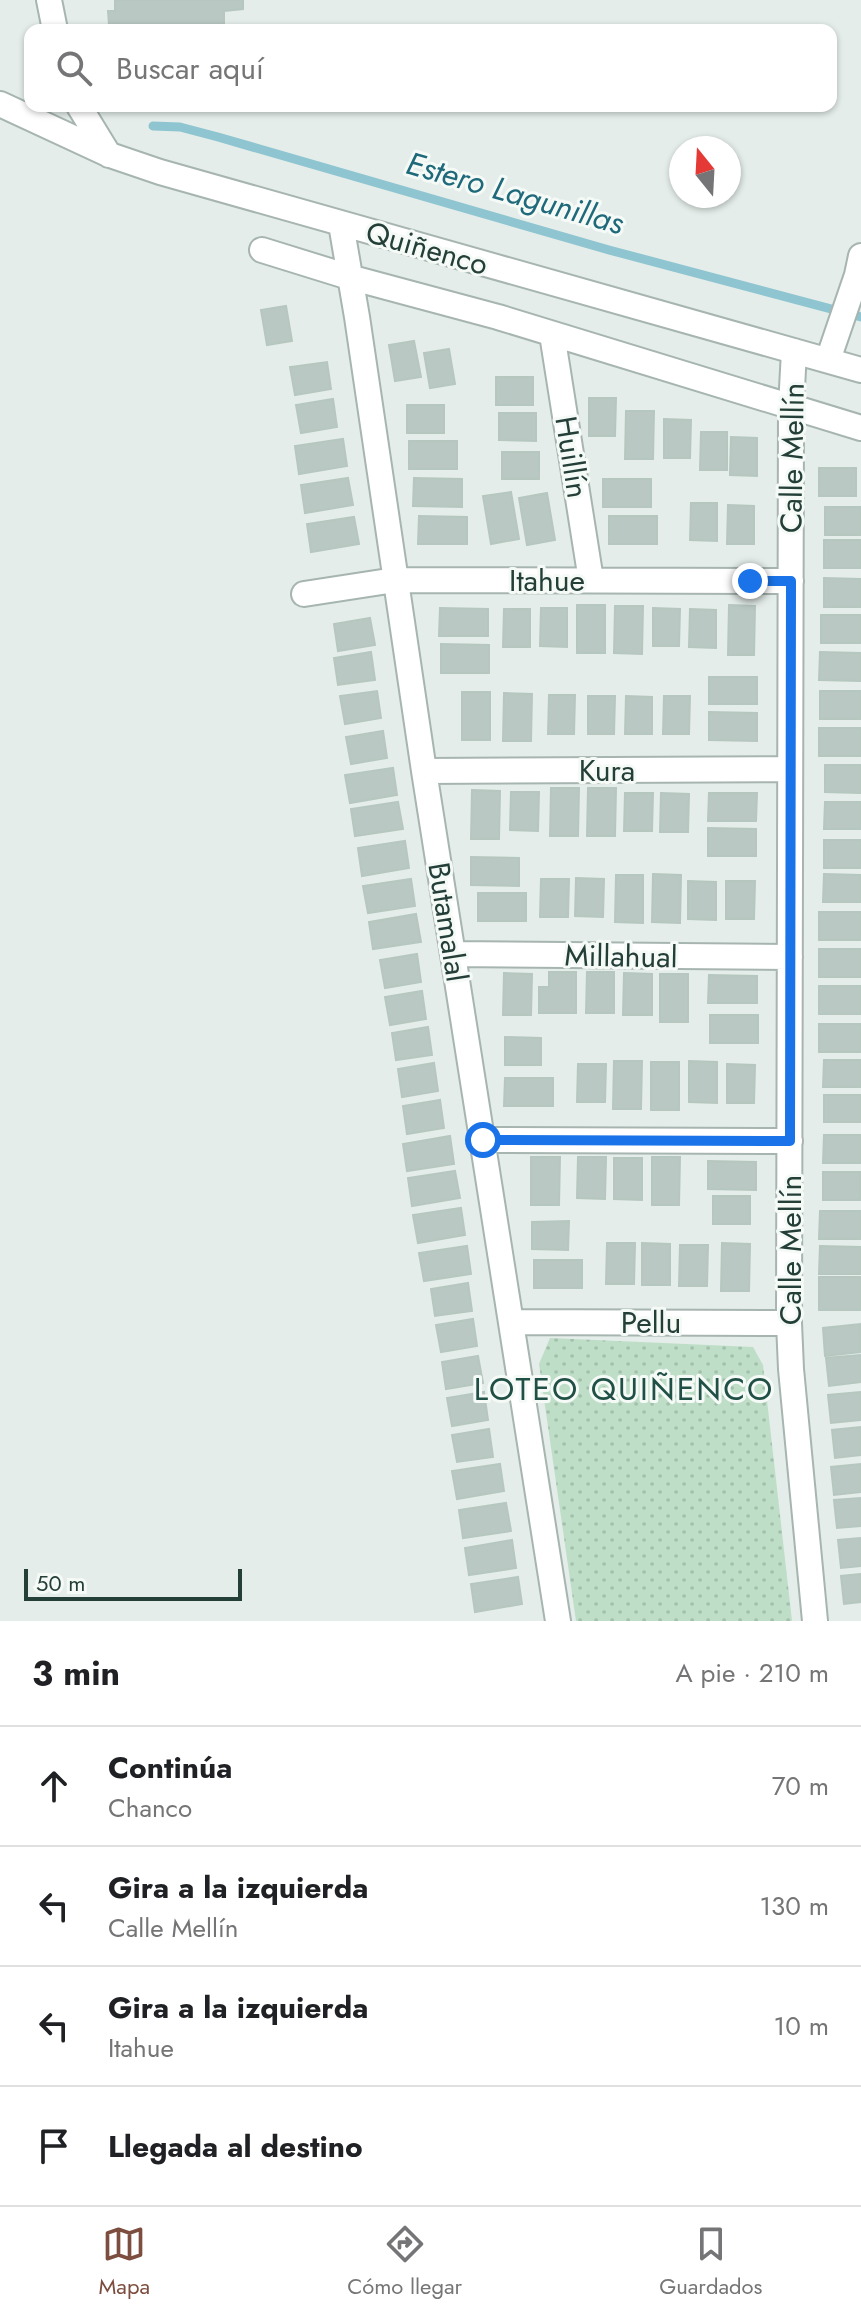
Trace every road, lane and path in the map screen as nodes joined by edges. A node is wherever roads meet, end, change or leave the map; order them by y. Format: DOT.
graph roads {
  1 [pos="49,0"];
  2 [pos="54,24"];
  3 [pos="0,104"];
  4 [pos="83,112"];
  5 [pos="110,155"];
  6 [pos="341,224"];
  7 [pos="262,250"];
  8 [pos="861,256"];
  9 [pos="349,277"];
  10 [pos="552,334"];
  11 [pos="832,350"];
  12 [pos="794,351"];
  13 [pos="861,370"];
  14 [pos="791,407"];
  15 [pos="861,428"];
  16 [pos="395,580"];
  17 [pos="591,580"];
  18 [pos="791,581"];
  19 [pos="304,594"];
  20 [pos="790,769"];
  21 [pos="424,771"];
  22 [pos="453,954"];
  23 [pos="790,957"];
  24 [pos="483,1140"];
  25 [pos="790,1141"];
  26 [pos="512,1322"];
  27 [pos="789,1323"];
  28 [pos="558,1621"];
  29 [pos="815,1621"];
  1 -- 2 [label="street"];
  3 -- 5 [label="street, Quiñenco"];
  4 -- 5 [label="street"];
  5 -- 6 [label="street, Quiñenco"];
  6 -- 9 [label="street, Butamalal"];
  6 -- 12 [label="street, Quiñenco"];
  7 -- 9 [label="street"];
  8 -- 11 [label="street"];
  9 -- 10 [label="street"];
  9 -- 16 [label="street, Butamalal"];
  10 -- 14 [label="street"];
  10 -- 17 [label="street, Huillín"];
  11 -- 12 [label="street, Quiñenco"];
  11 -- 13 [label="street, Quiñenco"];
  12 -- 14 [label="street, Calle Mellín"];
  14 -- 15 [label="street"];
  14 -- 18 [label="street, Calle Mellín"];
  16 -- 17 [label="street, Itahue"];
  16 -- 19 [label="street, Itahue"];
  16 -- 21 [label="street, Butamalal"];
  17 -- 18 [label="street, Itahue"];
  18 -- 20 [label="street, Calle Mellín"];
  20 -- 21 [label="street, Kura"];
  20 -- 23 [label="street, Calle Mellín"];
  21 -- 22 [label="street, Butamalal"];
  22 -- 23 [label="street, Millahual"];
  22 -- 24 [label="street, Butamalal"];
  23 -- 25 [label="street, Calle Mellín"];
  24 -- 25 [label="street"];
  24 -- 26 [label="street, Butamalal"];
  25 -- 27 [label="street, Calle Mellín"];
  26 -- 27 [label="street, Pellu"];
  26 -- 28 [label="street, Butamalal"];
  27 -- 29 [label="street, Calle Mellín"];
}
